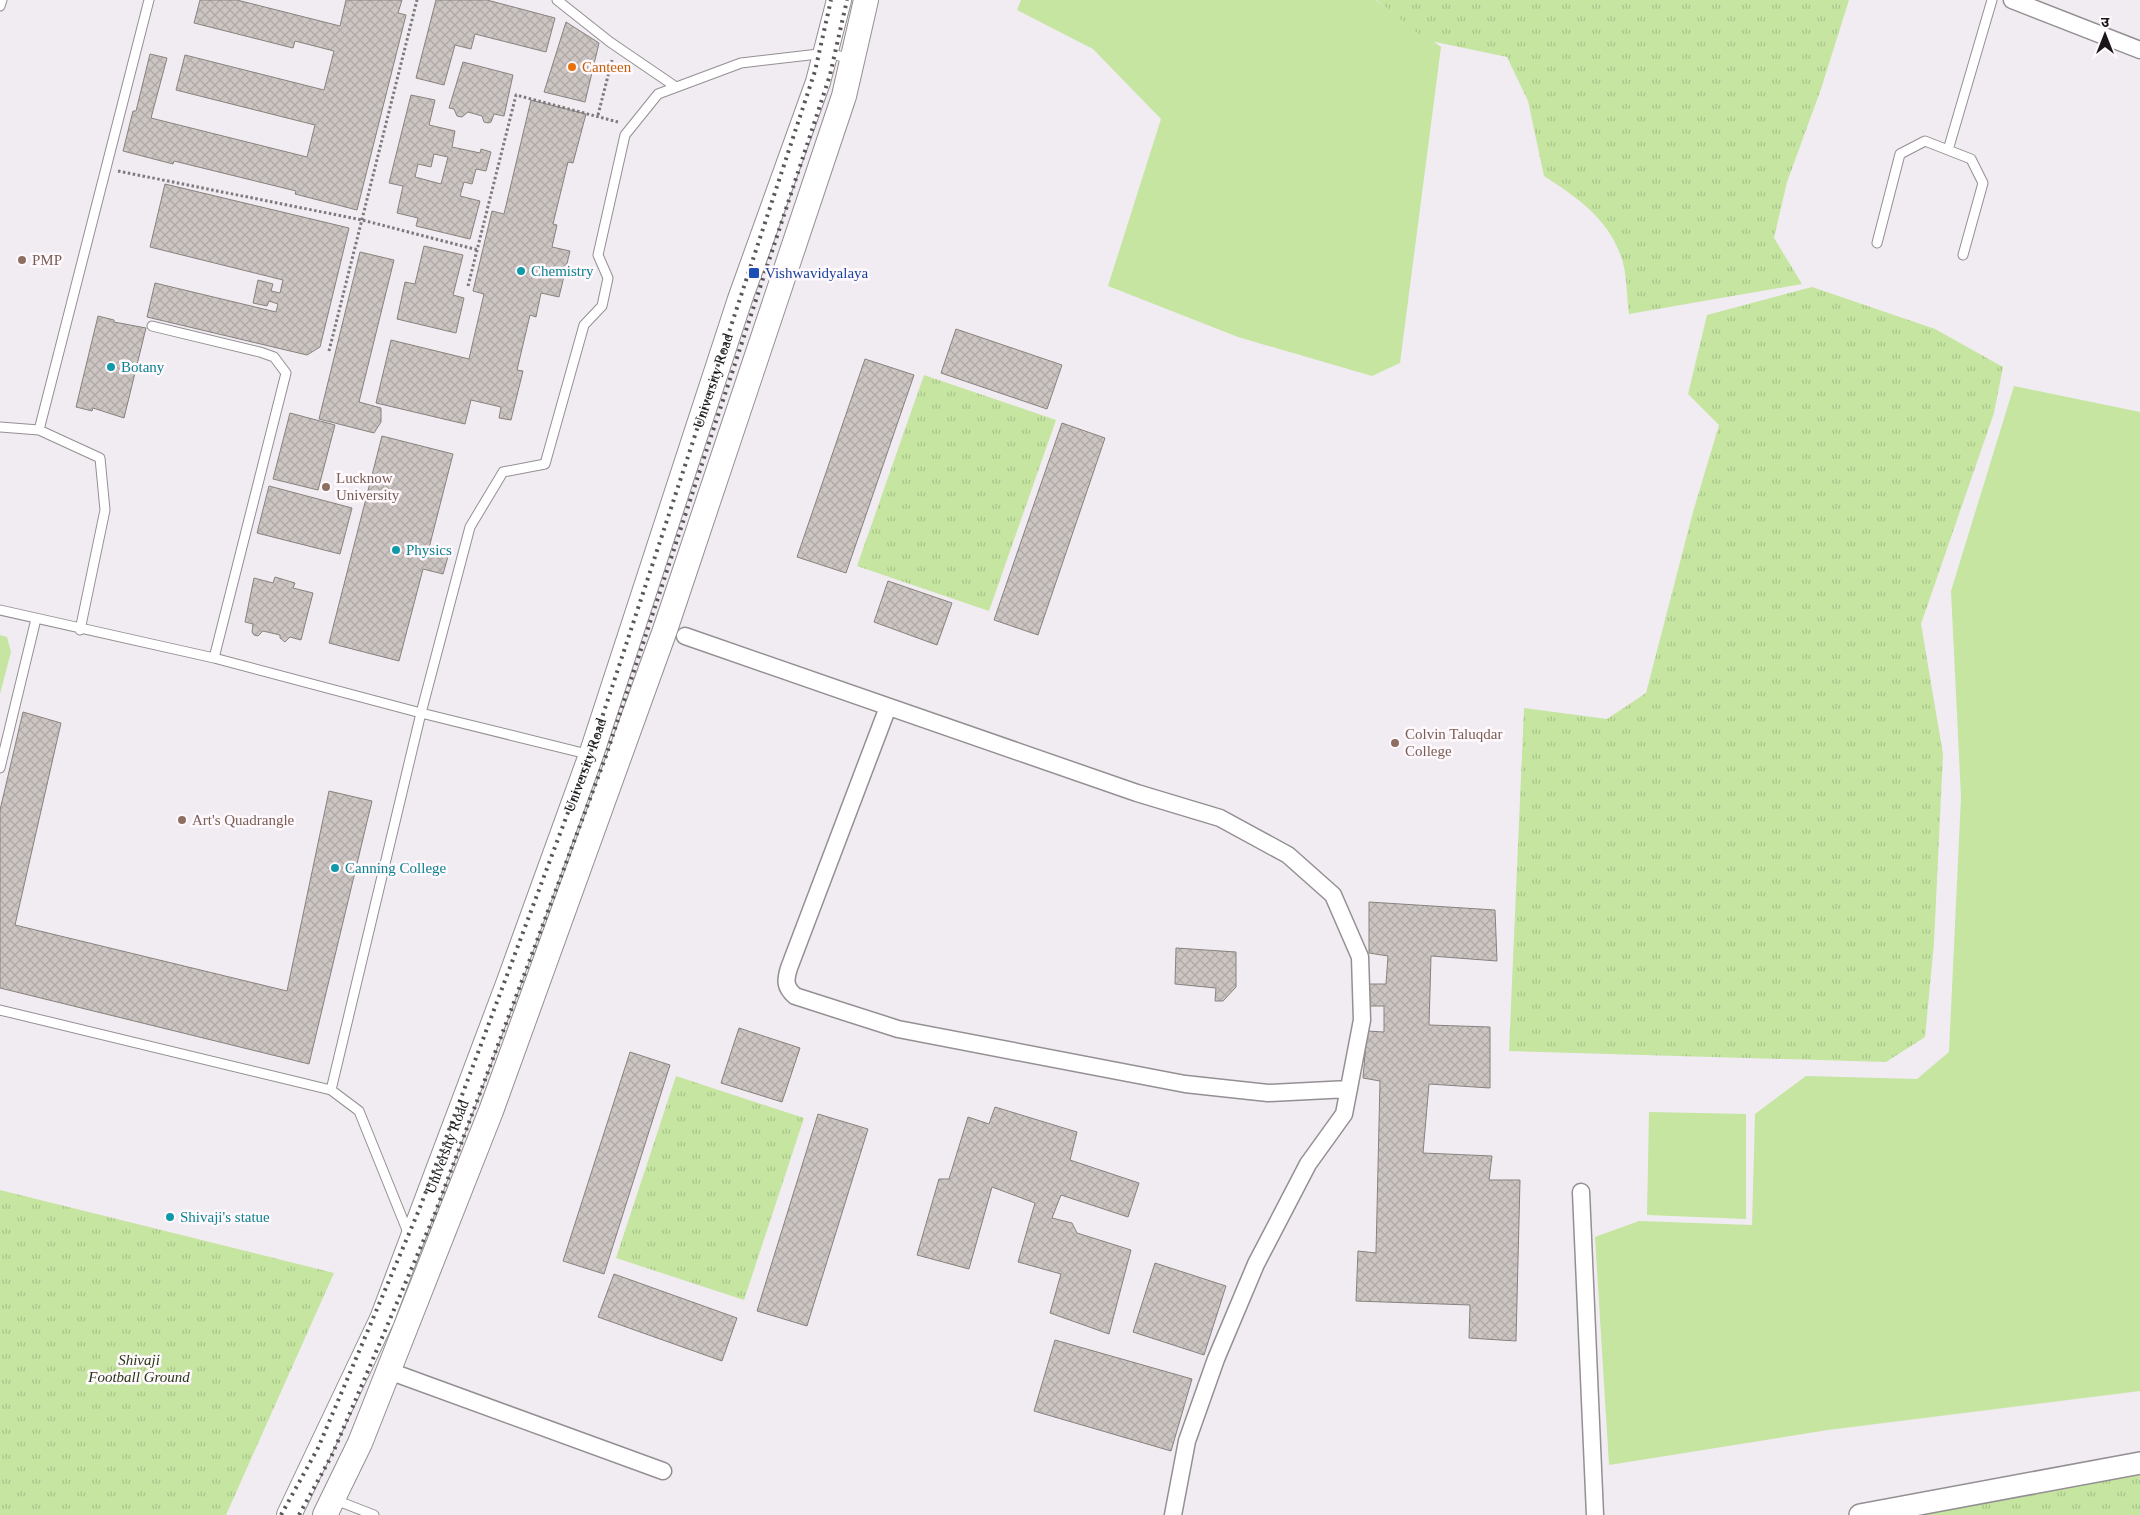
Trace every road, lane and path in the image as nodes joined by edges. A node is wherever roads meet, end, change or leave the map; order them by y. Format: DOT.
graph roads {
  1 [pos="2,0"];
  2 [pos="149,0"];
  3 [pos="417,0"];
  4 [pos="557,0"];
  5 [pos="840,0"];
  6 [pos="866,0"];
  7 [pos="1992,0"];
  8 [pos="2012,0"];
  9 [pos="0,6"];
  10 [pos="616,46"];
  11 [pos="2140,50"];
  12 [pos="827,53"];
  13 [pos="853,59"];
  14 [pos="676,87"];
  15 [pos="598,114"];
  16 [pos="632,126"];
  17 [pos="1948,150"];
  18 [pos="107,169"];
  19 [pos="362,220"];
  20 [pos="1878,243"];
  21 [pos="478,250"];
  22 [pos="1963,255"];
  23 [pos="468,286"];
  24 [pos="152,326"];
  25 [pos="329,351"];
  26 [pos="0,427"];
  27 [pos="40,430"];
  28 [pos="0,610"];
  29 [pos="36,619"];
  30 [pos="80,630"];
  31 [pos="675,633"];
  32 [pos="214,658"];
  33 [pos="888,707"];
  34 [pos="422,714"];
  35 [pos="591,755"];
  36 [pos="0,768"];
  37 [pos="0,1010"];
  38 [pos="1349,1089"];
  39 [pos="331,1090"];
  40 [pos="1581,1192"];
  41 [pos="409,1251"];
  42 [pos="428,1269"];
  43 [pos="388,1370"];
  44 [pos="2140,1463"];
  45 [pos="662,1471"];
  46 [pos="329,1507"];
  47 [pos="289,1515"];
  48 [pos="374,1515"];
  49 [pos="1173,1515"];
  50 [pos="1595,1515"];
  51 [pos="1860,1515"];
  1 -- 9 [label="lane"];
  2 -- 18 [label="lane"];
  3 -- 19 [label="path"];
  4 -- 10 [label="lane"];
  5 -- 12 [label="main road, University Road"];
  6 -- 13 [label="main road, University Road"];
  7 -- 17 [label="lane"];
  8 -- 11 [label="street"];
  10 -- 14 [label="lane"];
  10 -- 15 [label="path"];
  12 -- 13 [label="lane"];
  12 -- 14 [label="lane"];
  12 -- 35 [label="main road, University Road"];
  13 -- 31 [label="main road, University Road"];
  14 -- 16 [label="lane"];
  15 -- 16 [label="path"];
  15 -- 21 [label="path"];
  16 -- 34 [label="lane"];
  17 -- 20 [label="lane"];
  17 -- 22 [label="lane"];
  18 -- 19 [label="path"];
  18 -- 27 [label="lane"];
  19 -- 21 [label="path"];
  19 -- 25 [label="path"];
  21 -- 23 [label="path"];
  24 -- 32 [label="lane"];
  26 -- 27 [label="lane"];
  27 -- 30 [label="lane"];
  28 -- 29 [label="lane"];
  29 -- 30 [label="lane"];
  29 -- 36 [label="lane"];
  30 -- 32 [label="lane"];
  31 -- 33 [label="street"];
  31 -- 42 [label="main road, University Road"];
  32 -- 34 [label="lane"];
  33 -- 38 [label="street"];
  33 -- 38 [label="street"];
  34 -- 35 [label="lane"];
  34 -- 39 [label="lane"];
  35 -- 41 [label="main road, University Road"];
  37 -- 39 [label="lane"];
  38 -- 49 [label="street"];
  39 -- 41 [label="lane"];
  40 -- 50 [label="street"];
  41 -- 42 [label="main road"];
  41 -- 47 [label="main road, University Road"];
  42 -- 43 [label="main road, University Road"];
  43 -- 45 [label="street"];
  43 -- 46 [label="main road, University Road"];
  44 -- 51 [label="street"];
  46 -- 48 [label="lane"];
}
